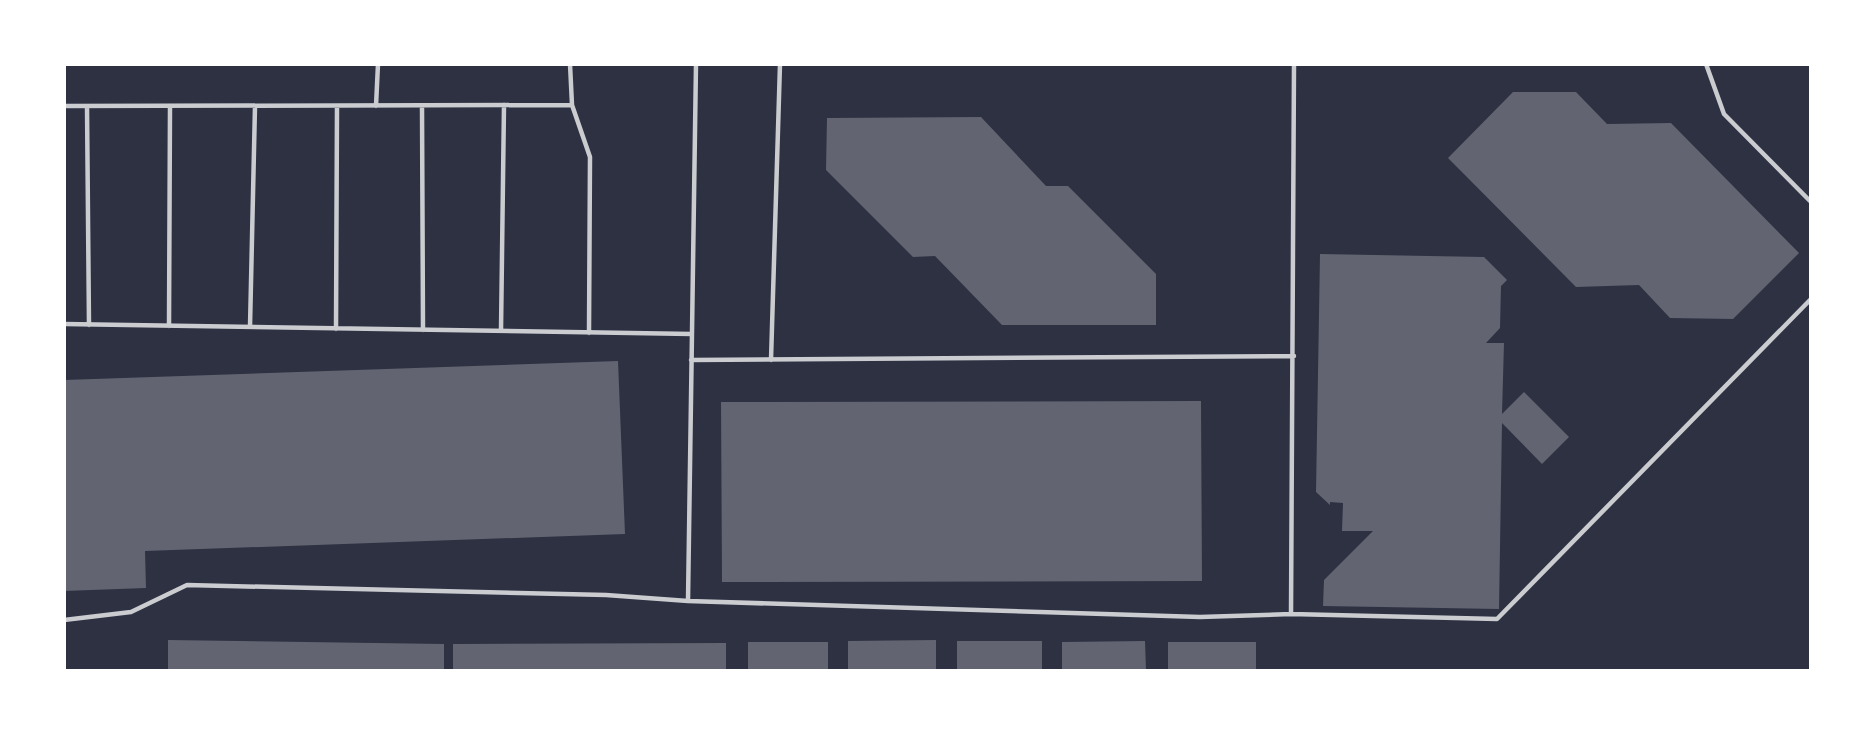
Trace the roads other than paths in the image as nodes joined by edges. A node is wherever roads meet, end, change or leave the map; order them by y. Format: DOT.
graph roads {
  1 [pos="378,64"];
  2 [pos="570,64"];
  3 [pos="696,64"];
  4 [pos="780,64"];
  5 [pos="1294,64"];
  6 [pos="1707,64"];
  7 [pos="504,105"];
  8 [pos="572,105"];
  9 [pos="64,106"];
  10 [pos="87,106"];
  11 [pos="170,106"];
  12 [pos="255,106"];
  13 [pos="337,106"];
  14 [pos="376,106"];
  15 [pos="422,106"];
  16 [pos="1810,201"];
  17 [pos="1810,300"];
  18 [pos="64,324"];
  19 [pos="89,325"];
  20 [pos="169,326"];
  21 [pos="250,327"];
  22 [pos="336,329"];
  23 [pos="423,330"];
  24 [pos="501,332"];
  25 [pos="589,333"];
  26 [pos="692,334"];
  27 [pos="1294,356"];
  28 [pos="691,360"];
  29 [pos="771,360"];
  30 [pos="688,601"];
  31 [pos="1291,614"];
  32 [pos="64,620"];
  1 -- 14 [label="lane"];
  2 -- 8 [label="lane"];
  3 -- 26 [label="lane"];
  4 -- 29 [label="lane"];
  5 -- 27 [label="lane"];
  6 -- 16 [label="lane"];
  7 -- 8 [label="lane"];
  7 -- 15 [label="lane"];
  7 -- 24 [label="lane"];
  8 -- 25 [label="lane"];
  9 -- 10 [label="lane"];
  10 -- 11 [label="lane"];
  10 -- 19 [label="lane"];
  11 -- 12 [label="lane"];
  11 -- 20 [label="lane"];
  12 -- 13 [label="lane"];
  12 -- 21 [label="lane"];
  13 -- 14 [label="lane"];
  13 -- 22 [label="lane"];
  14 -- 15 [label="lane"];
  15 -- 23 [label="lane"];
  17 -- 31 [label="lane"];
  18 -- 19 [label="lane"];
  19 -- 20 [label="lane"];
  20 -- 21 [label="lane"];
  21 -- 22 [label="lane"];
  22 -- 23 [label="lane"];
  23 -- 24 [label="lane"];
  24 -- 25 [label="lane"];
  25 -- 26 [label="lane"];
  26 -- 28 [label="lane"];
  27 -- 29 [label="lane"];
  27 -- 31 [label="lane"];
  28 -- 29 [label="lane"];
  28 -- 30 [label="lane"];
  30 -- 31 [label="lane"];
  30 -- 32 [label="lane"];
}
